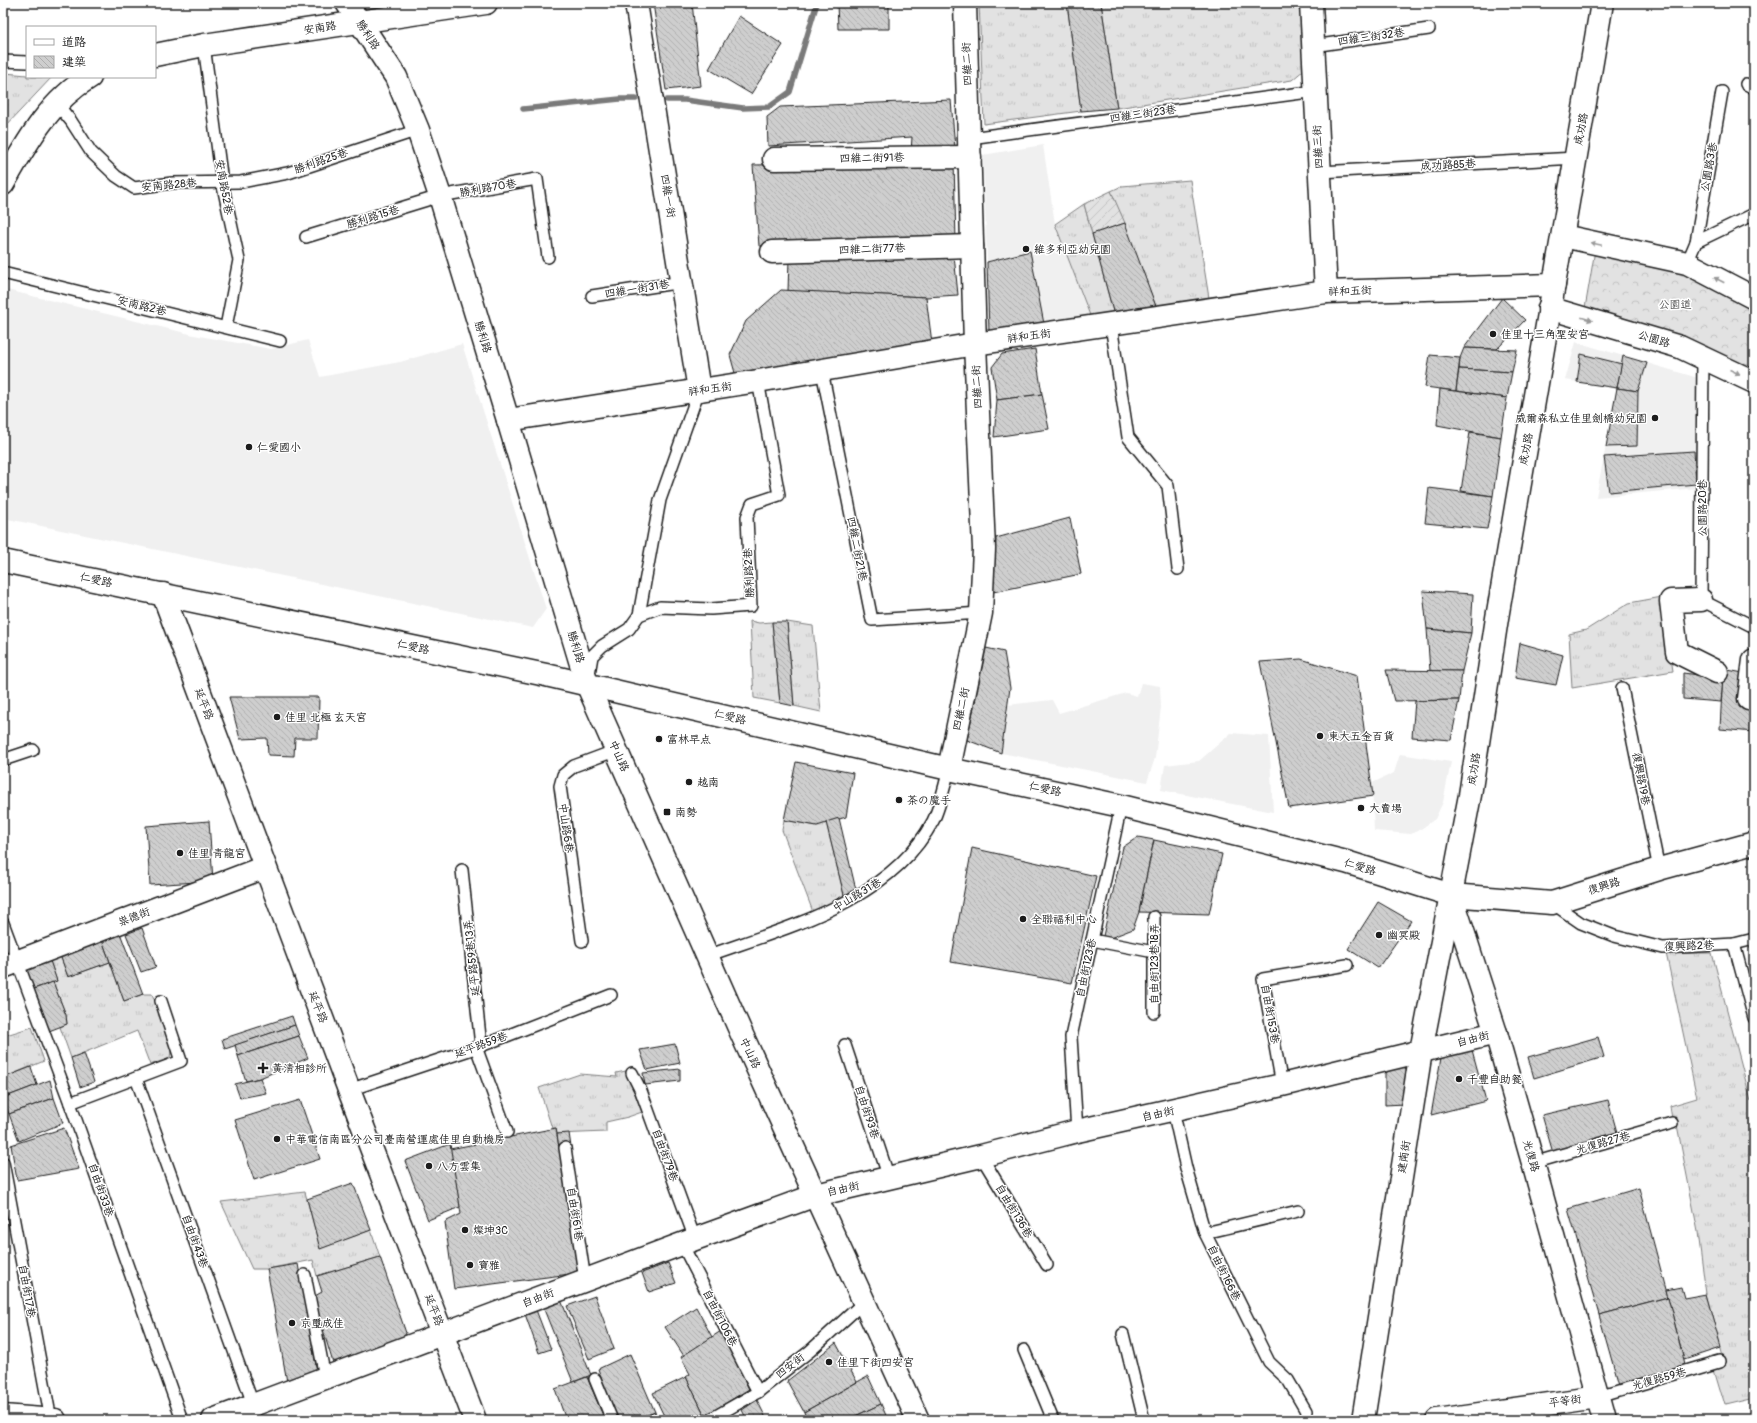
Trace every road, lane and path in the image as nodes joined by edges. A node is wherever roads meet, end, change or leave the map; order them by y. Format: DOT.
graph roads {
  1 [pos="347,3"];
  2 [pos="486,3"];
  3 [pos="636,3"];
  4 [pos="965,3"];
  5 [pos="1311,3"];
  6 [pos="1602,3"];
  7 [pos="359,22"];
  8 [pos="1429,29"];
  9 [pos="204,45"];
  10 [pos="1313,46"];
  11 [pos="156,55"];
  12 [pos="3,61"];
  13 [pos="26,62"];
  14 [pos="88,78"];
  15 [pos="1316,91"];
  16 [pos="1722,92"];
  17 [pos="57,104"];
  18 [pos="418,130"];
  19 [pos="970,147"];
  20 [pos="1576,158"];
  21 [pos="774,159"];
  22 [pos="1320,172"];
  23 [pos="222,182"];
  24 [pos="3,184"];
  25 [pos="440,196"];
  26 [pos="1754,214"];
  27 [pos="1563,236"];
  28 [pos="306,237"];
  29 [pos="1696,242"];
  30 [pos="972,246"];
  31 [pos="772,252"];
  32 [pos="548,257"];
  33 [pos="1687,264"];
  34 [pos="3,273"];
  35 [pos="682,282"];
  36 [pos="1554,285"];
  37 [pos="1326,292"];
  38 [pos="592,296"];
  39 [pos="1754,298"];
  40 [pos="1549,308"];
  41 [pos="1111,325"];
  42 [pos="226,327"];
  43 [pos="280,341"];
  44 [pos="975,344"];
  45 [pos="1703,357"];
  46 [pos="822,371"];
  47 [pos="758,382"];
  48 [pos="1754,382"];
  49 [pos="699,390"];
  50 [pos="508,420"];
  51 [pos="3,561"];
  52 [pos="1178,569"];
  53 [pos="163,594"];
  54 [pos="1701,600"];
  55 [pos="981,613"];
  56 [pos="639,615"];
  57 [pos="1754,627"];
  58 [pos="1754,660"];
  59 [pos="1717,672"];
  60 [pos="587,684"];
  61 [pos="1622,688"];
  62 [pos="1749,699"];
  63 [pos="33,750"];
  64 [pos="617,750"];
  65 [pos="3,760"];
  66 [pos="949,768"];
  67 [pos="1122,806"];
  68 [pos="1754,844"];
  69 [pos="265,867"];
  70 [pos="1659,869"];
  71 [pos="462,870"];
  72 [pos="1451,895"];
  73 [pos="1552,903"];
  74 [pos="1154,916"];
  75 [pos="3,923"];
  76 [pos="1754,939"];
  77 [pos="1092,940"];
  78 [pos="582,941"];
  79 [pos="1734,944"];
  80 [pos="1154,952"];
  81 [pos="707,956"];
  82 [pos="10,964"];
  83 [pos="1347,965"];
  84 [pos="611,995"];
  85 [pos="161,1001"];
  86 [pos="1154,1012"];
  87 [pos="1754,1018"];
  88 [pos="1496,1033"];
  89 [pos="845,1045"];
  90 [pos="479,1046"];
  91 [pos="1421,1052"];
  92 [pos="632,1073"];
  93 [pos="136,1078"];
  94 [pos="1282,1085"];
  95 [pos="349,1090"];
  96 [pos="70,1103"];
  97 [pos="1173,1110"];
  98 [pos="1672,1123"];
  99 [pos="1077,1131"];
  100 [pos="507,1132"];
  101 [pos="565,1148"];
  102 [pos="981,1156"];
  103 [pos="3,1162"];
  104 [pos="1533,1163"];
  105 [pos="889,1178"];
  106 [pos="816,1195"];
  107 [pos="1298,1211"];
  108 [pos="1204,1233"];
  109 [pos="689,1241"];
  110 [pos="1047,1265"];
  111 [pos="305,1275"];
  112 [pos="585,1280"];
  113 [pos="864,1302"];
  114 [pos="443,1334"];
  115 [pos="1123,1334"];
  116 [pos="1024,1350"];
  117 [pos="1720,1361"];
  118 [pos="325,1378"];
  119 [pos="596,1379"];
  120 [pos="758,1392"];
  121 [pos="1598,1397"];
  122 [pos="253,1404"];
  123 [pos="3,1416"];
  124 [pos="51,1420"];
  125 [pos="55,1420"];
  126 [pos="182,1420"];
  127 [pos="213,1420"];
  128 [pos="475,1420"];
  129 [pos="612,1420"];
  130 [pos="709,1420"];
  131 [pos="918,1420"];
  132 [pos="1053,1420"];
  133 [pos="1144,1420"];
  134 [pos="1305,1420"];
  135 [pos="1363,1420"];
  136 [pos="1437,1420"];
  137 [pos="1604,1420"];
  1 -- 7 [label="street, 勝利路"];
  2 -- 7 [label="street, 安南路"];
  3 -- 35 [label="street, 四維一街"];
  4 -- 19 [label="street, 四維二街"];
  5 -- 10 [label="street, 四維三街"];
  6 -- 20 [label="street, 成功路"];
  7 -- 9 [label="street, 安南路"];
  7 -- 18 [label="street, 勝利路"];
  8 -- 10 [label="lane, 四維三街32巷"];
  9 -- 11 [label="street, 安南路"];
  9 -- 23 [label="lane, 安南路52巷"];
  10 -- 15 [label="street, 四維三街"];
  12 -- 13 [label="lane"];
  14 -- 17 [label="street"];
  15 -- 19 [label="lane, 四維三街23巷"];
  15 -- 22 [label="street, 四維三街"];
  16 -- 29 [label="lane, 公園路3巷"];
  17 -- 23 [label="lane, 安南路28巷"];
  17 -- 24 [label="street"];
  18 -- 23 [label="lane, 勝利路25巷"];
  18 -- 25 [label="street, 勝利路"];
  19 -- 21 [label="street, 四維二街91巷"];
  19 -- 30 [label="street, 四維二街"];
  20 -- 22 [label="lane, 成功路85巷"];
  20 -- 27 [label="street, 成功路"];
  22 -- 37 [label="street, 四維三街"];
  23 -- 42 [label="lane, 安南路52巷"];
  25 -- 28 [label="lane, 勝利路15巷"];
  25 -- 32 [label="lane, 勝利路70巷"];
  25 -- 50 [label="street, 勝利路"];
  26 -- 29 [label="lane"];
  33 -- 27 [label="street, one-way"];
  27 -- 36 [label="street, 成功路"];
  29 -- 33 [label="lane, 公園路3巷"];
  30 -- 31 [label="street, 四維二街77巷"];
  30 -- 44 [label="street, 四維二街"];
  39 -- 33 [label="street, one-way"];
  34 -- 42 [label="lane, 安南路2巷"];
  35 -- 38 [label="lane, 四維一街31巷"];
  35 -- 49 [label="street, 四維一街"];
  36 -- 37 [label="street, 祥和五街"];
  36 -- 40 [label="street, 成功路"];
  37 -- 41 [label="street, 祥和五街"];
  40 -- 45 [label="street, 公園路, one-way"];
  40 -- 72 [label="street, 成功路"];
  41 -- 44 [label="street, 祥和五街"];
  41 -- 52 [label="lane"];
  42 -- 43 [label="lane, 安南路2巷"];
  44 -- 46 [label="street, 祥和五街"];
  44 -- 55 [label="street, 四維二街"];
  45 -- 48 [label="street, 公園路, one-way"];
  45 -- 54 [label="lane, 公園路20巷"];
  46 -- 47 [label="street, 祥和五街"];
  46 -- 55 [label="lane, 四維二街21巷"];
  47 -- 49 [label="street, 祥和五街"];
  47 -- 56 [label="lane, 勝利路2巷"];
  49 -- 50 [label="street, 祥和五街"];
  49 -- 56 [label="lane"];
  50 -- 60 [label="street, 勝利路"];
  51 -- 53 [label="street, 仁愛路"];
  53 -- 60 [label="street, 仁愛路"];
  53 -- 69 [label="street, 延平路"];
  54 -- 57 [label="lane"];
  54 -- 59 [label="street"];
  55 -- 66 [label="street, 四維二街"];
  56 -- 60 [label="lane"];
  58 -- 62 [label="street"];
  60 -- 64 [label="street, 中山路"];
  60 -- 66 [label="street, 仁愛路"];
  61 -- 70 [label="lane, 復興路19巷"];
  63 -- 65 [label="lane"];
  64 -- 78 [label="lane, 中山路6巷"];
  64 -- 81 [label="street, 中山路"];
  66 -- 67 [label="street, 仁愛路"];
  66 -- 81 [label="lane, 中山路31巷"];
  67 -- 72 [label="street, 仁愛路"];
  67 -- 77 [label="lane, 自由街123巷"];
  68 -- 70 [label="street, 復興路"];
  69 -- 82 [label="street, 祟德街"];
  69 -- 95 [label="street, 延平路"];
  70 -- 73 [label="street, 復興路"];
  71 -- 90 [label="lane, 延平路59巷13弄"];
  72 -- 73 [label="street, 復興路"];
  72 -- 88 [label="street, 光復路"];
  72 -- 91 [label="street, 建南街"];
  73 -- 79 [label="lane, 復興路2巷"];
  74 -- 80 [label="lane, 自由街123巷18弄"];
  75 -- 82 [label="lane, 自由街33巷"];
  76 -- 79 [label="lane, 復興路2巷"];
  77 -- 80 [label="lane"];
  77 -- 99 [label="lane, 自由街123巷"];
  79 -- 87 [label="lane"];
  80 -- 86 [label="lane, 自由街123巷18弄"];
  81 -- 106 [label="street, 中山路"];
  82 -- 96 [label="lane, 自由街33巷"];
  83 -- 94 [label="lane, 自由街153巷"];
  84 -- 90 [label="lane, 延平路59巷"];
  85 -- 93 [label="lane"];
  88 -- 91 [label="street, 自由街"];
  88 -- 104 [label="street, 光復路"];
  89 -- 105 [label="lane, 自由街93巷"];
  90 -- 95 [label="lane, 延平路59巷"];
  90 -- 100 [label="lane, 延平路59巷13弄"];
  91 -- 94 [label="street, 自由街"];
  91 -- 135 [label="street, 建南街"];
  92 -- 109 [label="lane, 自由街79巷"];
  93 -- 96 [label="lane"];
  93 -- 122 [label="lane, 自由街43巷"];
  94 -- 97 [label="street, 自由街"];
  95 -- 114 [label="street, 延平路"];
  96 -- 126 [label="lane, 自由街33巷"];
  97 -- 99 [label="street, 自由街"];
  97 -- 108 [label="lane, 自由街166巷"];
  98 -- 104 [label="lane, 光復路27巷"];
  99 -- 102 [label="street, 自由街"];
  101 -- 112 [label="lane, 自由街61巷"];
  102 -- 105 [label="street, 自由街"];
  102 -- 110 [label="lane, 自由街136巷"];
  103 -- 124 [label="lane, 自由街17巷"];
  104 -- 121 [label="street, 光復路"];
  105 -- 106 [label="street, 自由街"];
  106 -- 109 [label="street, 自由街"];
  106 -- 113 [label="street, 中山路"];
  107 -- 108 [label="lane"];
  108 -- 134 [label="lane, 自由街166巷"];
  109 -- 112 [label="street, 自由街"];
  109 -- 120 [label="lane, 自由街106巷"];
  111 -- 118 [label="lane"];
  112 -- 114 [label="street, 自由街"];
  113 -- 120 [label="lane, 四安街"];
  113 -- 131 [label="street, 中山路"];
  114 -- 118 [label="street, 自由街"];
  114 -- 128 [label="street, 延平路"];
  115 -- 133 [label="lane"];
  116 -- 132 [label="lane"];
  117 -- 121 [label="lane, 光復路59巷"];
  118 -- 122 [label="street, 自由街"];
  119 -- 129 [label="lane"];
  120 -- 130 [label="lane, 四安街"];
  121 -- 136 [label="street, 平等街"];
  121 -- 137 [label="street, 光復路"];
  122 -- 127 [label="street, 自由街"];
  123 -- 124 [label="street"];
  124 -- 125 [label="street"];
}
